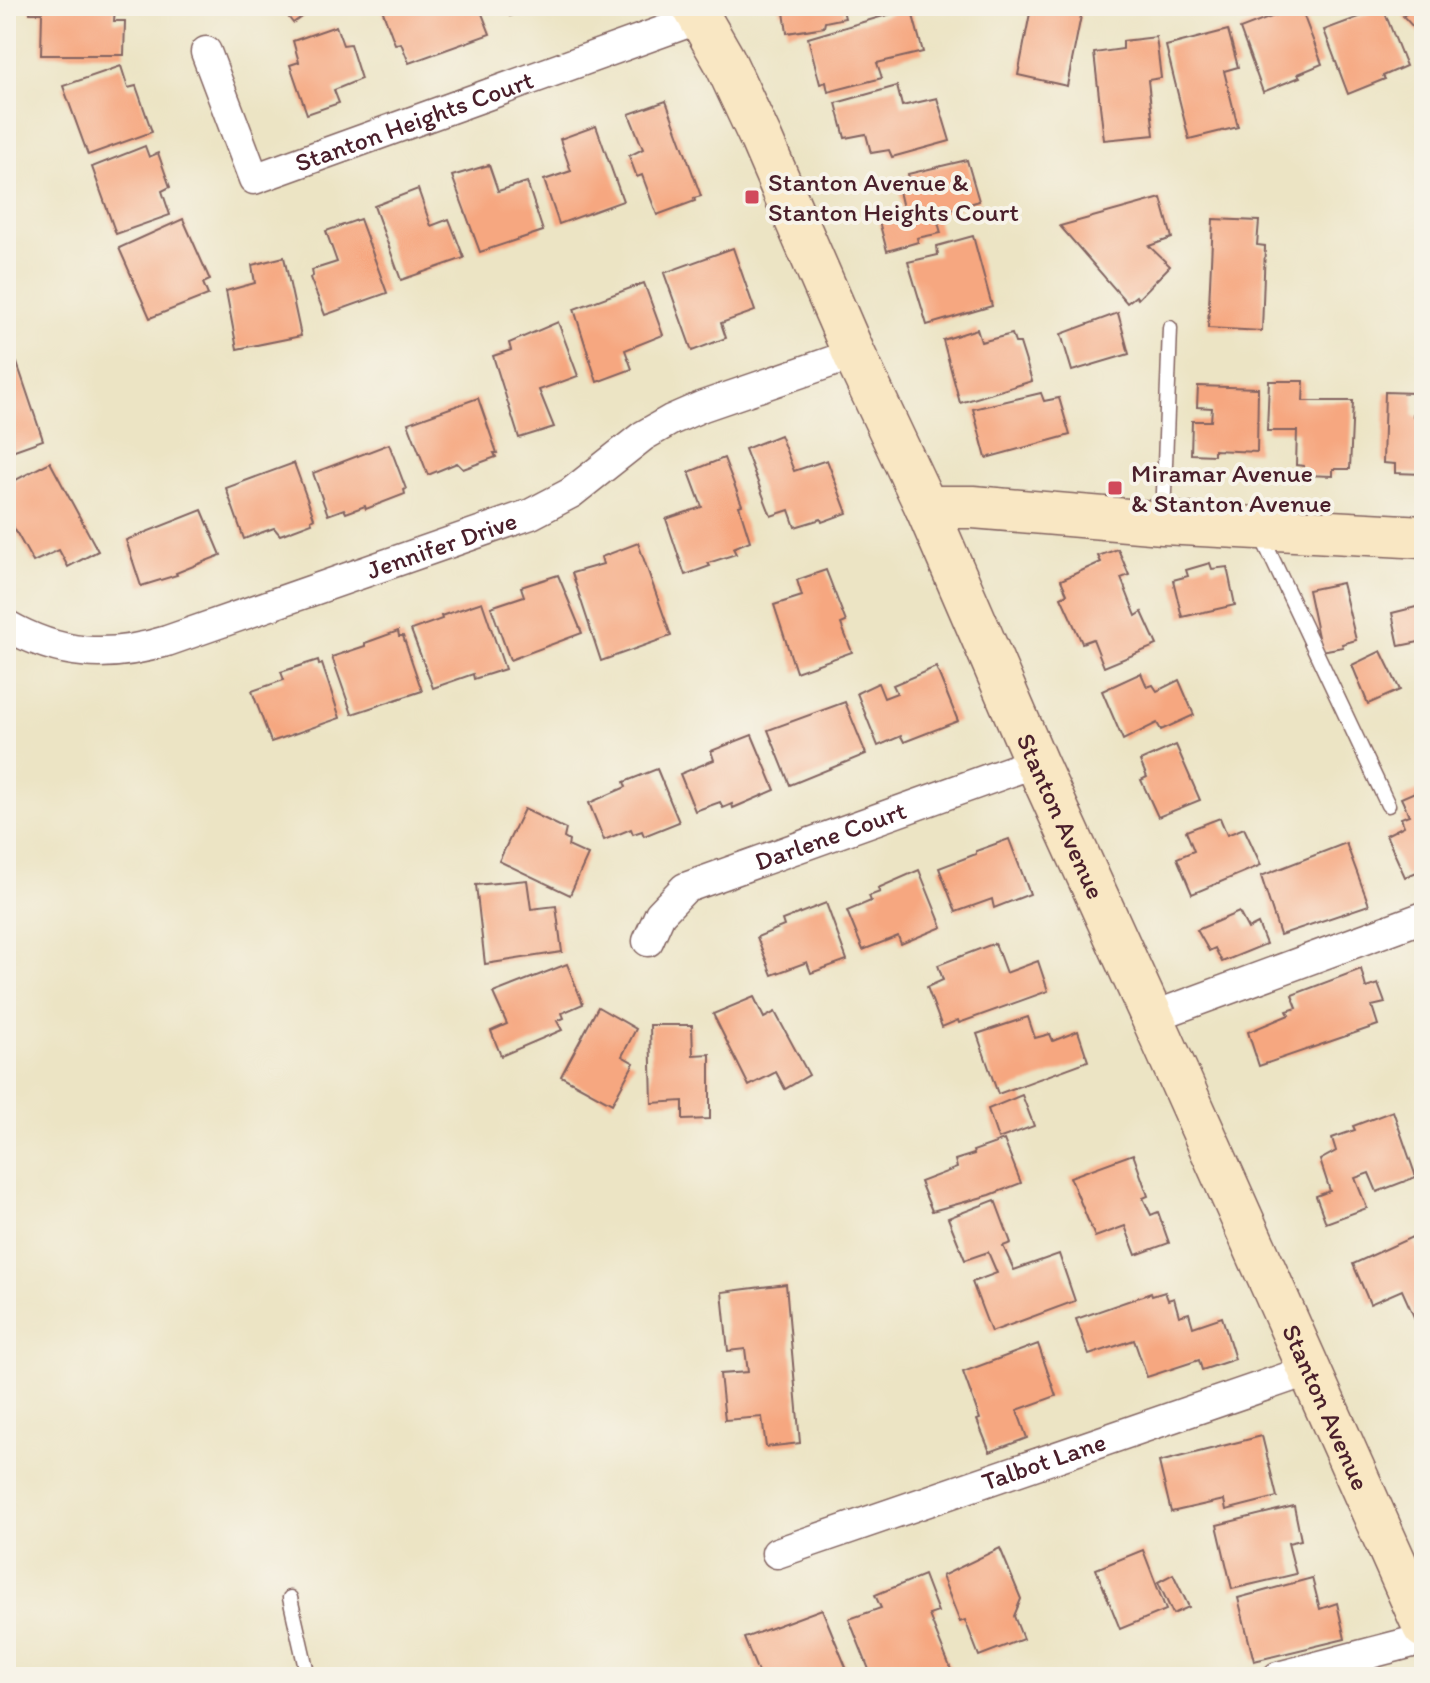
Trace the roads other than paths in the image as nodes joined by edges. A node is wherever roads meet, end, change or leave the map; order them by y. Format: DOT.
graph roads {
  1 [pos="697,12"];
  2 [pos="206,52"];
  3 [pos="1170,328"];
  4 [pos="854,354"];
  5 [pos="926,507"];
  6 [pos="1163,523"];
  7 [pos="1258,528"];
  8 [pos="1424,537"];
  9 [pos="6,625"];
  10 [pos="1036,762"];
  11 [pos="1388,805"];
  12 [pos="1424,917"];
  13 [pos="648,941"];
  14 [pos="1152,1017"];
  15 [pos="1310,1370"];
  16 [pos="777,1553"];
  17 [pos="290,1598"];
  18 [pos="1424,1627"];
  19 [pos="1424,1639"];
  20 [pos="308,1677"];
  21 [pos="1278,1677"];
  1 -- 2 [label="street, Stanton Heights Court"];
  1 -- 4 [label="street, Stanton Avenue"];
  3 -- 6 [label="lane"];
  4 -- 5 [label="street, Stanton Avenue"];
  4 -- 9 [label="street, Jennifer Drive"];
  5 -- 6 [label="street"];
  5 -- 10 [label="street, Stanton Avenue"];
  6 -- 7 [label="street"];
  7 -- 8 [label="street"];
  7 -- 11 [label="lane"];
  10 -- 13 [label="street, Darlene Court"];
  10 -- 14 [label="street, Stanton Avenue"];
  12 -- 14 [label="street"];
  14 -- 15 [label="street, Stanton Avenue"];
  15 -- 16 [label="street, Talbot Lane"];
  15 -- 18 [label="street, Stanton Avenue"];
  17 -- 20 [label="lane"];
  19 -- 21 [label="street"];
}
